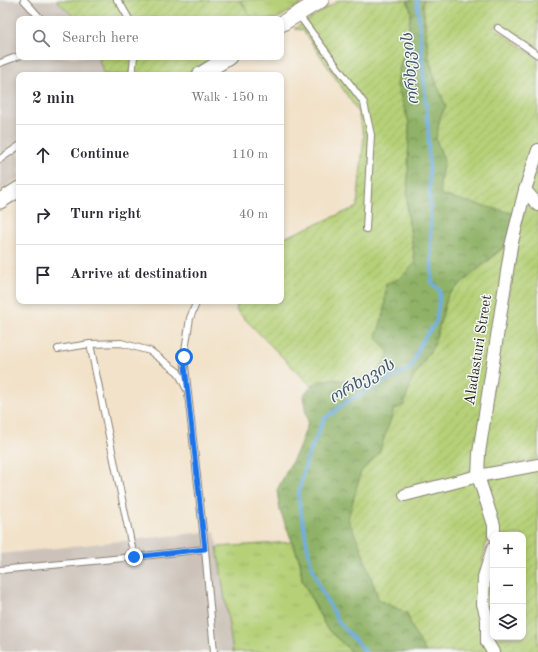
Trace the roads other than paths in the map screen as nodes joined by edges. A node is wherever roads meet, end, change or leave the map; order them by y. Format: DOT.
graph roads {
  1 [pos="24,0"];
  2 [pos="117,0"];
  3 [pos="321,0"];
  4 [pos="298,14"];
  5 [pos="38,16"];
  6 [pos="127,16"];
  7 [pos="284,22"];
  8 [pos="498,28"];
  9 [pos="538,55"];
  10 [pos="16,57"];
  11 [pos="134,60"];
  12 [pos="224,60"];
  13 [pos="0,63"];
  14 [pos="132,72"];
  15 [pos="205,72"];
  16 [pos="16,148"];
  17 [pos="538,150"];
  18 [pos="0,159"];
  19 [pos="525,190"];
  20 [pos="16,192"];
  21 [pos="0,202"];
  22 [pos="538,205"];
  23 [pos="366,229"];
  24 [pos="195,304"];
  25 [pos="90,344"];
  26 [pos="58,349"];
  27 [pos="188,392"];
  28 [pos="538,465"];
  29 [pos="478,476"];
  30 [pos="405,495"];
  31 [pos="494,532"];
  32 [pos="205,549"];
  33 [pos="134,557"];
  34 [pos="490,558"];
  35 [pos="0,570"];
  36 [pos="214,652"];
  37 [pos="493,652"];
  1 -- 5 [label="lane"];
  2 -- 6 [label="lane"];
  3 -- 4 [label="street"];
  4 -- 7 [label="street"];
  4 -- 23 [label="lane"];
  8 -- 9 [label="lane"];
  10 -- 13 [label="lane"];
  11 -- 14 [label="lane"];
  12 -- 15 [label="street"];
  16 -- 18 [label="lane"];
  17 -- 19 [label="street, Aladasturi Street"];
  19 -- 22 [label="street"];
  19 -- 29 [label="street, Aladasturi Street"];
  20 -- 21 [label="street"];
  24 -- 27 [label="lane"];
  25 -- 26 [label="lane"];
  25 -- 27 [label="lane"];
  25 -- 33 [label="lane"];
  27 -- 32 [label="lane"];
  28 -- 29 [label="street"];
  29 -- 30 [label="street"];
  29 -- 31 [label="street, Aladasturi Street"];
  32 -- 33 [label="lane"];
  32 -- 36 [label="lane"];
  33 -- 35 [label="lane"];
  34 -- 37 [label="street"];
}
